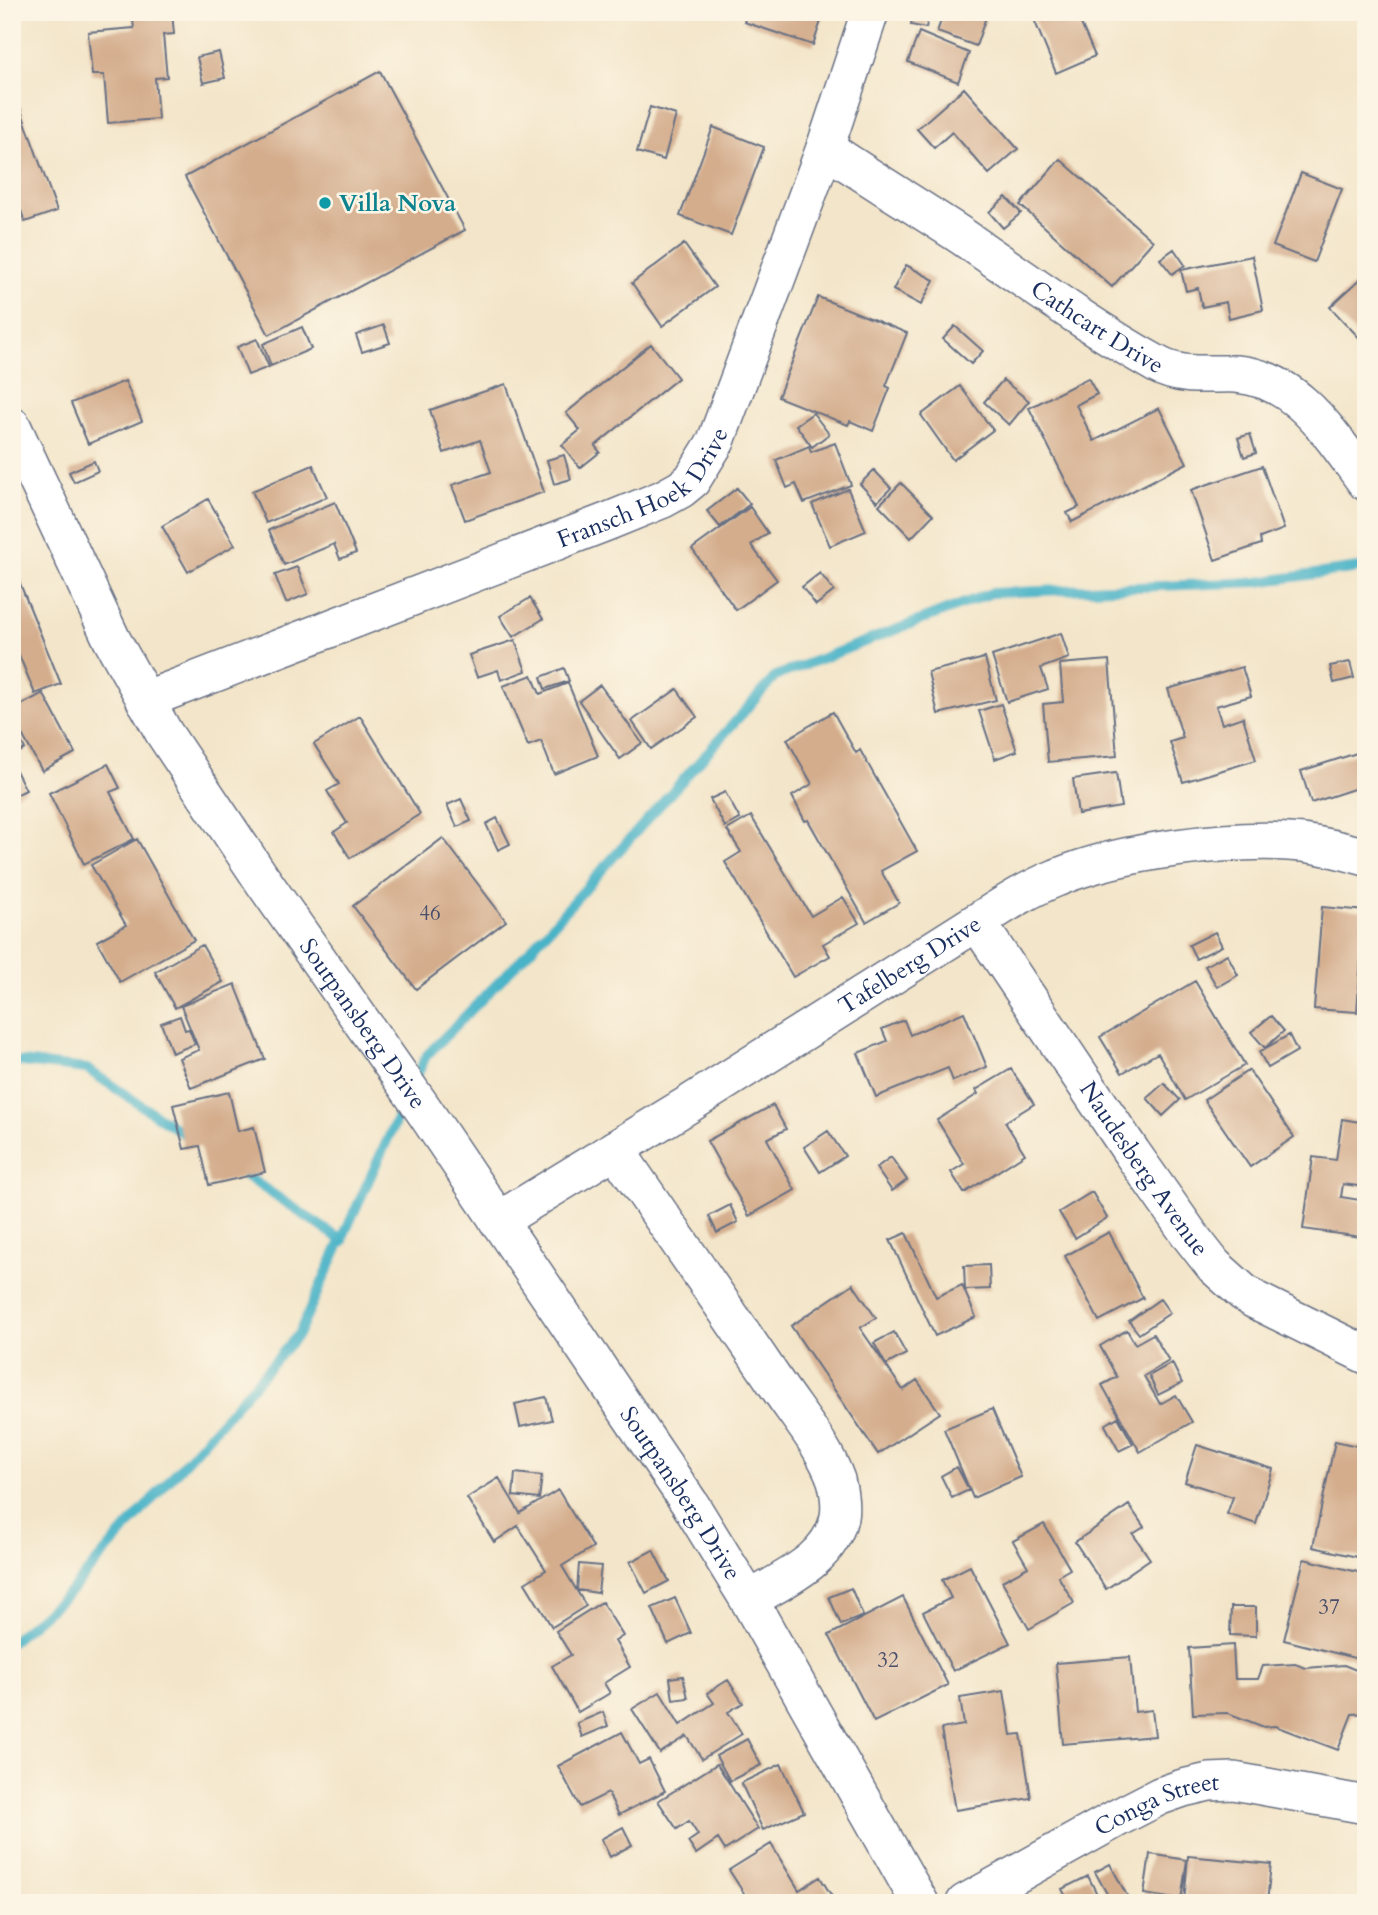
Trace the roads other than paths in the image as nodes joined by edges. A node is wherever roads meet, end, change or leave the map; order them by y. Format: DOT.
graph roads {
  1 [pos="870,12"];
  2 [pos="825,148"];
  3 [pos="12,426"];
  4 [pos="1366,482"];
  5 [pos="145,700"];
  6 [pos="1366,857"];
  7 [pos="977,922"];
  8 [pos="615,1149"];
  9 [pos="498,1221"];
  10 [pos="1366,1355"];
  11 [pos="748,1601"];
  12 [pos="1366,1805"];
  13 [pos="920,1903"];
  14 [pos="965,1903"];
  1 -- 2 [label="street, Fransch Hoek Drive"];
  2 -- 4 [label="street, Cathcart Drive"];
  2 -- 5 [label="street, Fransch Hoek Drive"];
  3 -- 5 [label="street, Soutpansberg Drive"];
  5 -- 9 [label="street, Soutpansberg Drive"];
  6 -- 7 [label="street, Tafelberg Drive"];
  7 -- 8 [label="street, Tafelberg Drive"];
  7 -- 10 [label="street, Naudesberg Avenue"];
  8 -- 9 [label="street, Tafelberg Drive"];
  8 -- 11 [label="street, Soutpansberg Drive"];
  9 -- 11 [label="street, Soutpansberg Drive"];
  11 -- 13 [label="street, Soutpansberg Drive"];
  12 -- 14 [label="street, Conga Street"];
}
